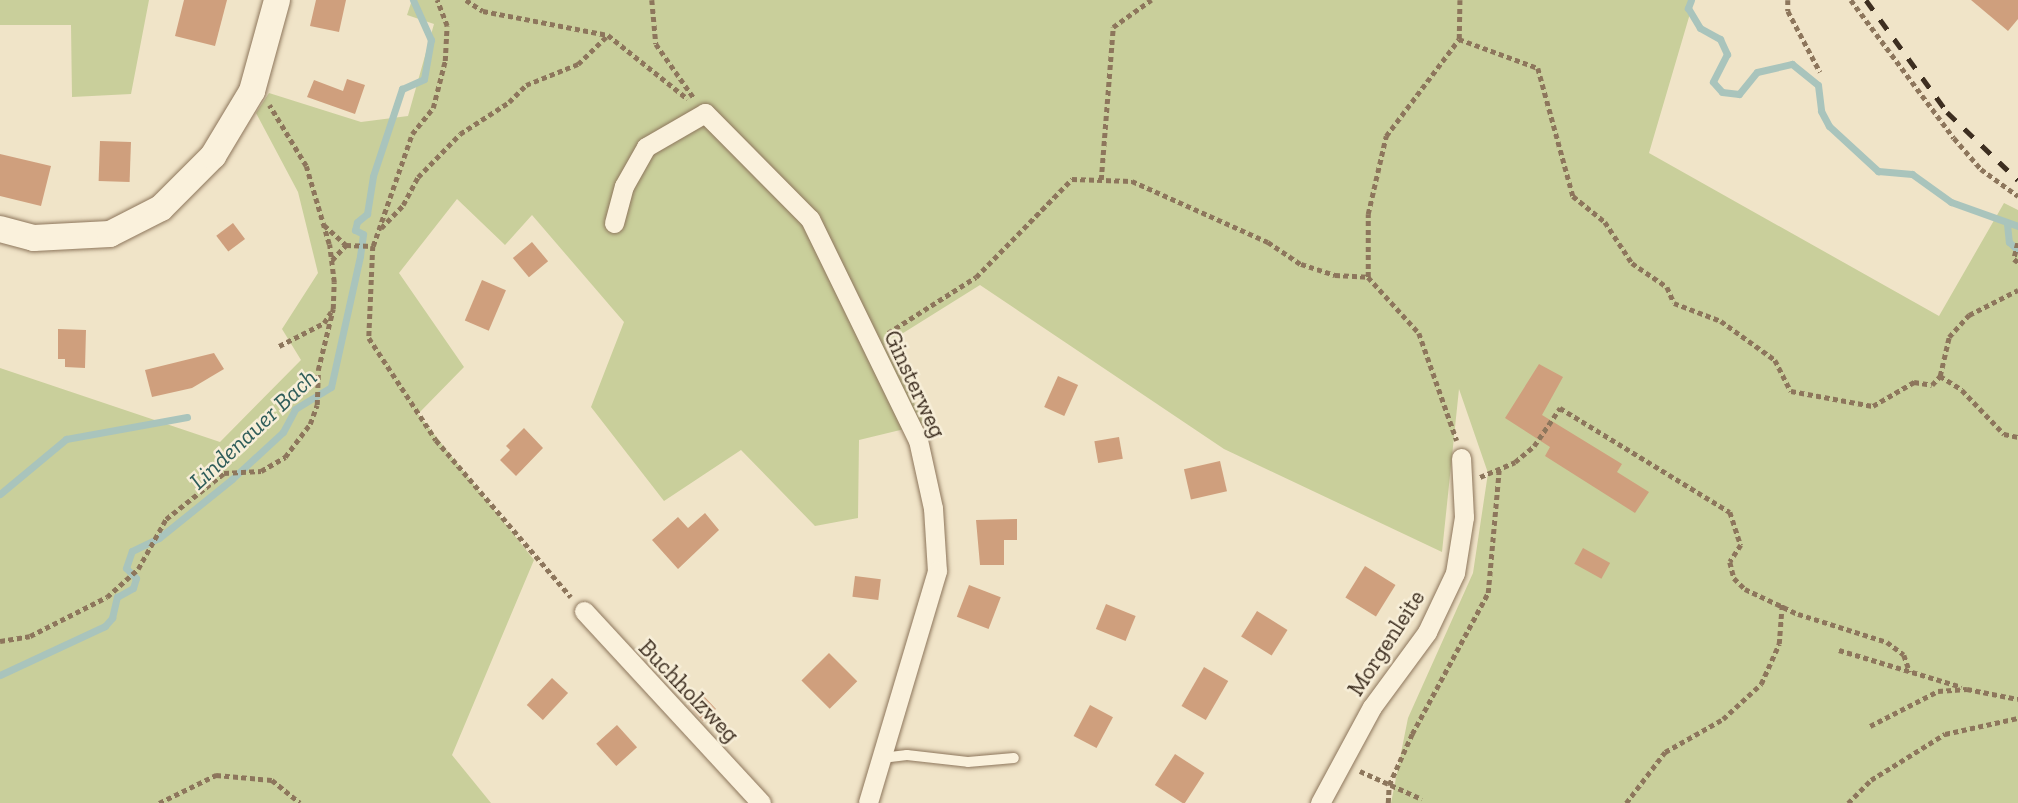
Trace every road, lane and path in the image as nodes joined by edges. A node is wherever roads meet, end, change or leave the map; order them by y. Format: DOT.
graph roads {
  1 [pos="277,0"];
  2 [pos="437,0"];
  3 [pos="466,0"];
  4 [pos="652,0"];
  5 [pos="1151,0"];
  6 [pos="1460,0"];
  7 [pos="1788,0"];
  8 [pos="1851,0"];
  9 [pos="608,35"];
  10 [pos="1459,39"];
  11 [pos="1820,72"];
  12 [pos="252,91"];
  13 [pos="705,113"];
  14 [pos="1101,180"];
  15 [pos="2018,196"];
  16 [pos="614,223"];
  17 [pos="323,225"];
  18 [pos="0,229"];
  19 [pos="381,229"];
  20 [pos="2018,243"];
  21 [pos="346,245"];
  22 [pos="370,245"];
  23 [pos="331,261"];
  24 [pos="2018,261"];
  25 [pos="1368,276"];
  26 [pos="2018,290"];
  27 [pos="333,309"];
  28 [pos="869,345"];
  29 [pos="279,346"];
  30 [pos="1940,376"];
  31 [pos="2018,437"];
  32 [pos="1461,457"];
  33 [pos="1499,470"];
  34 [pos="1463,486"];
  35 [pos="1782,603"];
  36 [pos="583,611"];
  37 [pos="0,641"];
  38 [pos="1839,650"];
  39 [pos="1910,672"];
  40 [pos="1966,689"];
  41 [pos="2018,699"];
  42 [pos="2018,719"];
  43 [pos="1870,726"];
  44 [pos="881,758"];
  45 [pos="1014,758"];
  46 [pos="1343,763"];
  47 [pos="1389,785"];
  48 [pos="1422,799"];
  49 [pos="159,803"];
  50 [pos="300,803"];
  51 [pos="761,803"];
  52 [pos="868,803"];
  53 [pos="1320,803"];
  54 [pos="1388,803"];
  55 [pos="1626,803"];
  56 [pos="1848,803"];
  1 -- 12 [label="street"];
  2 -- 19 [label="path"];
  3 -- 9 [label="path"];
  4 -- 13 [label="path"];
  5 -- 14 [label="path"];
  6 -- 10 [label="path"];
  7 -- 11 [label="path"];
  8 -- 15 [label="path"];
  9 -- 13 [label="path"];
  9 -- 19 [label="path"];
  10 -- 25 [label="path"];
  10 -- 30 [label="path"];
  12 -- 17 [label="path"];
  12 -- 18 [label="street"];
  13 -- 16 [label="street"];
  13 -- 28 [label="street, Ginsterweg"];
  14 -- 25 [label="path"];
  14 -- 28 [label="path"];
  17 -- 21 [label="path"];
  17 -- 23 [label="path"];
  19 -- 22 [label="path"];
  20 -- 24 [label="path"];
  21 -- 22 [label="path"];
  21 -- 23 [label="path"];
  22 -- 36 [label="path"];
  23 -- 27 [label="path"];
  25 -- 32 [label="path"];
  26 -- 30 [label="path"];
  27 -- 29 [label="path"];
  27 -- 37 [label="path"];
  28 -- 44 [label="street, Ginsterweg"];
  30 -- 31 [label="path"];
  32 -- 34 [label="street, Morgenleite"];
  33 -- 34 [label="path"];
  33 -- 35 [label="path"];
  33 -- 47 [label="path"];
  34 -- 46 [label="street, Morgenleite"];
  35 -- 39 [label="path"];
  35 -- 55 [label="path"];
  36 -- 51 [label="street, Buchholzweg"];
  38 -- 39 [label="path"];
  39 -- 40 [label="path"];
  40 -- 41 [label="path"];
  40 -- 43 [label="path"];
  42 -- 56 [label="path"];
  44 -- 45 [label="lane"];
  44 -- 52 [label="street, Ginsterweg"];
  46 -- 47 [label="path"];
  46 -- 53 [label="street, Morgenleite"];
  47 -- 48 [label="path"];
  47 -- 54 [label="path"];
  49 -- 50 [label="path"];
}
